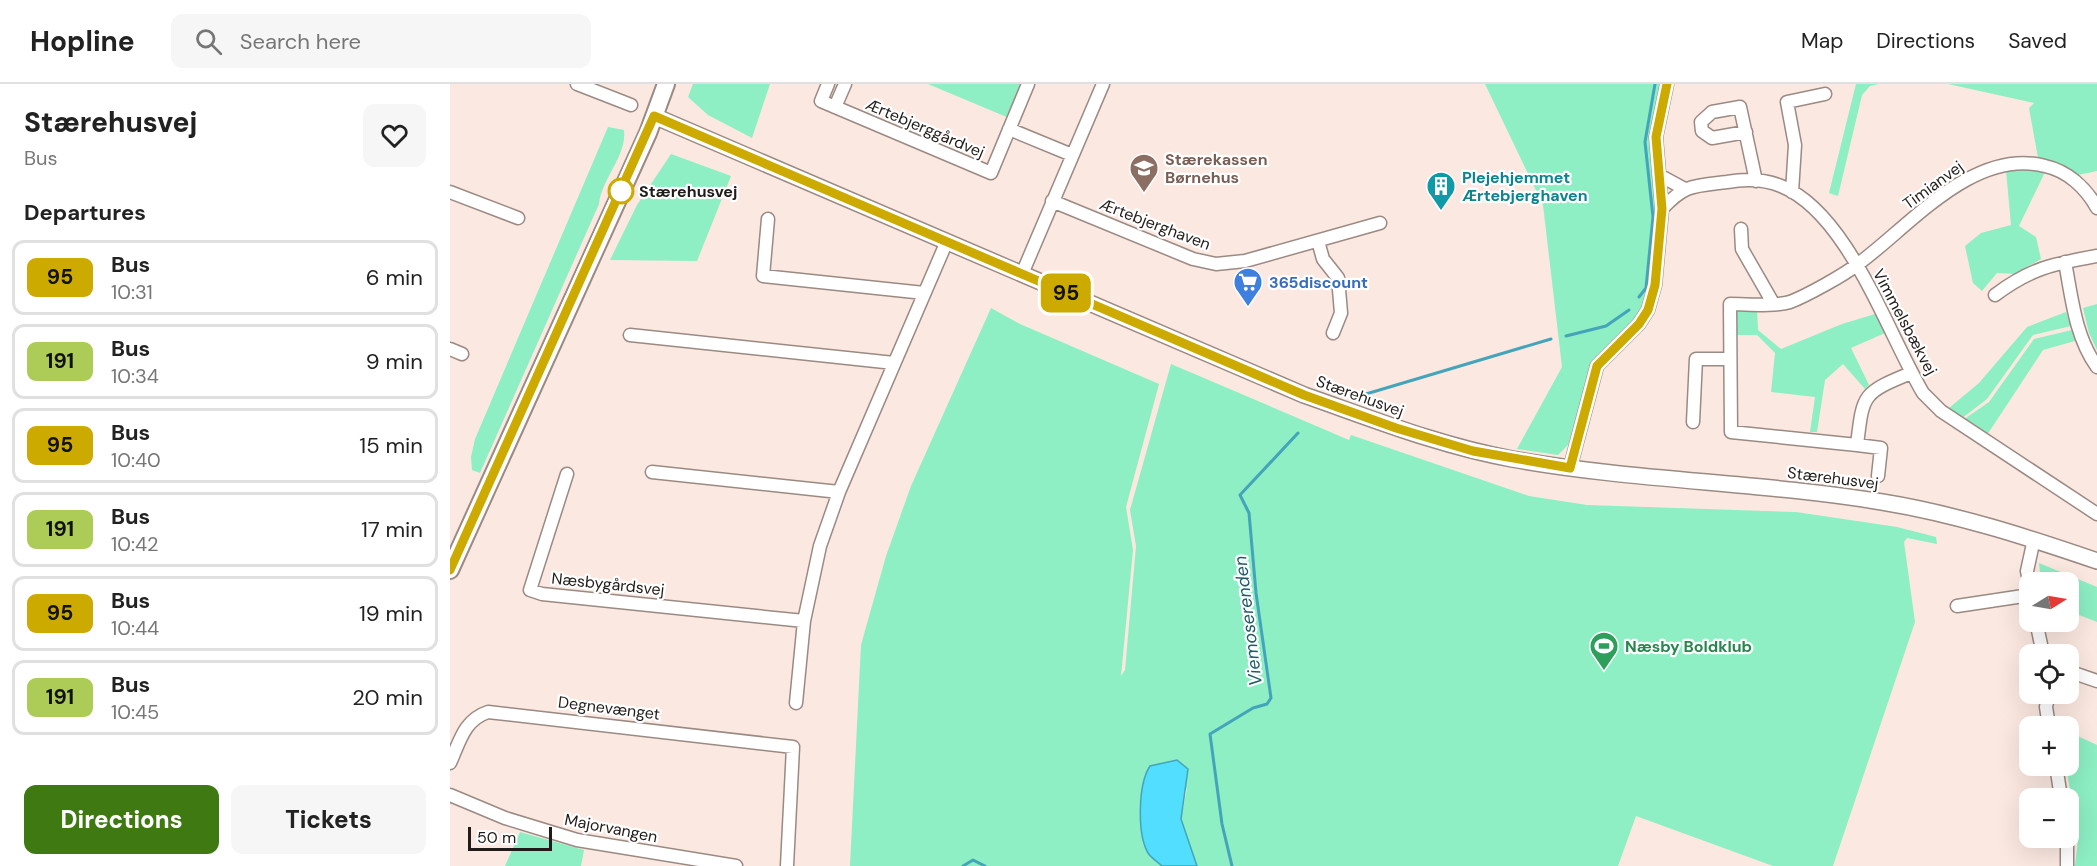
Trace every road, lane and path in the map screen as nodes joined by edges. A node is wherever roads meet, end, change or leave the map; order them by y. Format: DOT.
graph roads {
  1 [pos="577,84"];
  2 [pos="666,84"];
  3 [pos="828,84"];
  4 [pos="845,84"];
  5 [pos="1028,84"];
  6 [pos="1103,84"];
  7 [pos="1667,84"];
  8 [pos="1824,94"];
  9 [pos="631,105"];
  10 [pos="835,107"];
  11 [pos="654,116"];
  12 [pos="1009,129"];
  13 [pos="1746,132"];
  14 [pos="1072,155"];
  15 [pos="1659,175"];
  16 [pos="1756,180"];
  17 [pos="1683,188"];
  18 [pos="450,192"];
  19 [pos="1792,192"];
  20 [pos="1052,201"];
  21 [pos="2097,208"];
  22 [pos="1662,209"];
  23 [pos="518,218"];
  24 [pos="768,219"];
  25 [pos="1380,223"];
  26 [pos="1741,229"];
  27 [pos="947,241"];
  28 [pos="1318,241"];
  29 [pos="2097,256"];
  30 [pos="2065,262"];
  31 [pos="1856,266"];
  32 [pos="1022,274"];
  33 [pos="924,293"];
  34 [pos="1995,295"];
  35 [pos="1773,303"];
  36 [pos="1333,333"];
  37 [pos="630,334"];
  38 [pos="1729,359"];
  39 [pos="894,363"];
  40 [pos="2097,367"];
  41 [pos="1911,373"];
  42 [pos="1693,422"];
  43 [pos="1857,445"];
  44 [pos="1570,468"];
  45 [pos="652,472"];
  46 [pos="567,474"];
  47 [pos="1878,476"];
  48 [pos="839,492"];
  49 [pos="2097,514"];
  50 [pos="2034,540"];
  51 [pos="2097,561"];
  52 [pos="450,570"];
  53 [pos="2027,572"];
  54 [pos="2019,597"];
  55 [pos="1957,606"];
  56 [pos="804,621"];
  57 [pos="2079,675"];
  58 [pos="2097,681"];
  59 [pos="796,703"];
  60 [pos="450,763"];
  61 [pos="450,795"];
  62 [pos="2067,848"];
  63 [pos="736,866"];
  64 [pos="787,866"];
  65 [pos="2067,866"];
  1 -- 9 [label="street"];
  2 -- 11 [label="main road"];
  3 -- 10 [label="street"];
  4 -- 10 [label="street"];
  5 -- 12 [label="street, Ærtebjerggårdvej"];
  6 -- 14 [label="street"];
  7 -- 15 [label="street"];
  8 -- 19 [label="street"];
  10 -- 12 [label="street, Ærtebjerggårdvej"];
  11 -- 27 [label="street, Stærehusvej"];
  11 -- 52 [label="main road"];
  12 -- 14 [label="street"];
  13 -- 16 [label="street"];
  14 -- 20 [label="street"];
  15 -- 17 [label="street"];
  15 -- 22 [label="street"];
  16 -- 17 [label="street, Vimmelsbækvej"];
  16 -- 19 [label="street, Vimmelsbækvej"];
  17 -- 22 [label="street"];
  18 -- 23 [label="street"];
  19 -- 31 [label="street, Vimmelsbækvej"];
  20 -- 28 [label="street, Ærtebjerghaven"];
  20 -- 32 [label="street"];
  21 -- 31 [label="street, Timianvej"];
  22 -- 44 [label="street"];
  24 -- 33 [label="street"];
  25 -- 28 [label="street, Ærtebjerghaven"];
  26 -- 35 [label="street"];
  27 -- 32 [label="street, Stærehusvej"];
  27 -- 33 [label="street"];
  28 -- 36 [label="street"];
  29 -- 30 [label="street"];
  30 -- 34 [label="street"];
  30 -- 40 [label="street"];
  31 -- 35 [label="street, Timianvej"];
  31 -- 41 [label="street, Vimmelsbækvej"];
  32 -- 44 [label="street, Stærehusvej"];
  33 -- 39 [label="street"];
  35 -- 38 [label="street, Timianvej"];
  37 -- 39 [label="street"];
  38 -- 42 [label="street"];
  38 -- 43 [label="street"];
  39 -- 48 [label="street"];
  41 -- 43 [label="street"];
  41 -- 49 [label="street, Vimmelsbækvej"];
  43 -- 47 [label="street"];
  44 -- 50 [label="street, Stærehusvej"];
  45 -- 48 [label="street"];
  46 -- 56 [label="street, Næsbygårdsvej"];
  48 -- 56 [label="street"];
  50 -- 51 [label="street, Stærehusvej"];
  50 -- 53 [label="street"];
  54 -- 55 [label="street"];
  56 -- 59 [label="street"];
  57 -- 58 [label="street"];
  60 -- 64 [label="street, Degnevænget"];
  61 -- 63 [label="street, Majorvangen"];
  62 -- 65 [label="street"];
}
